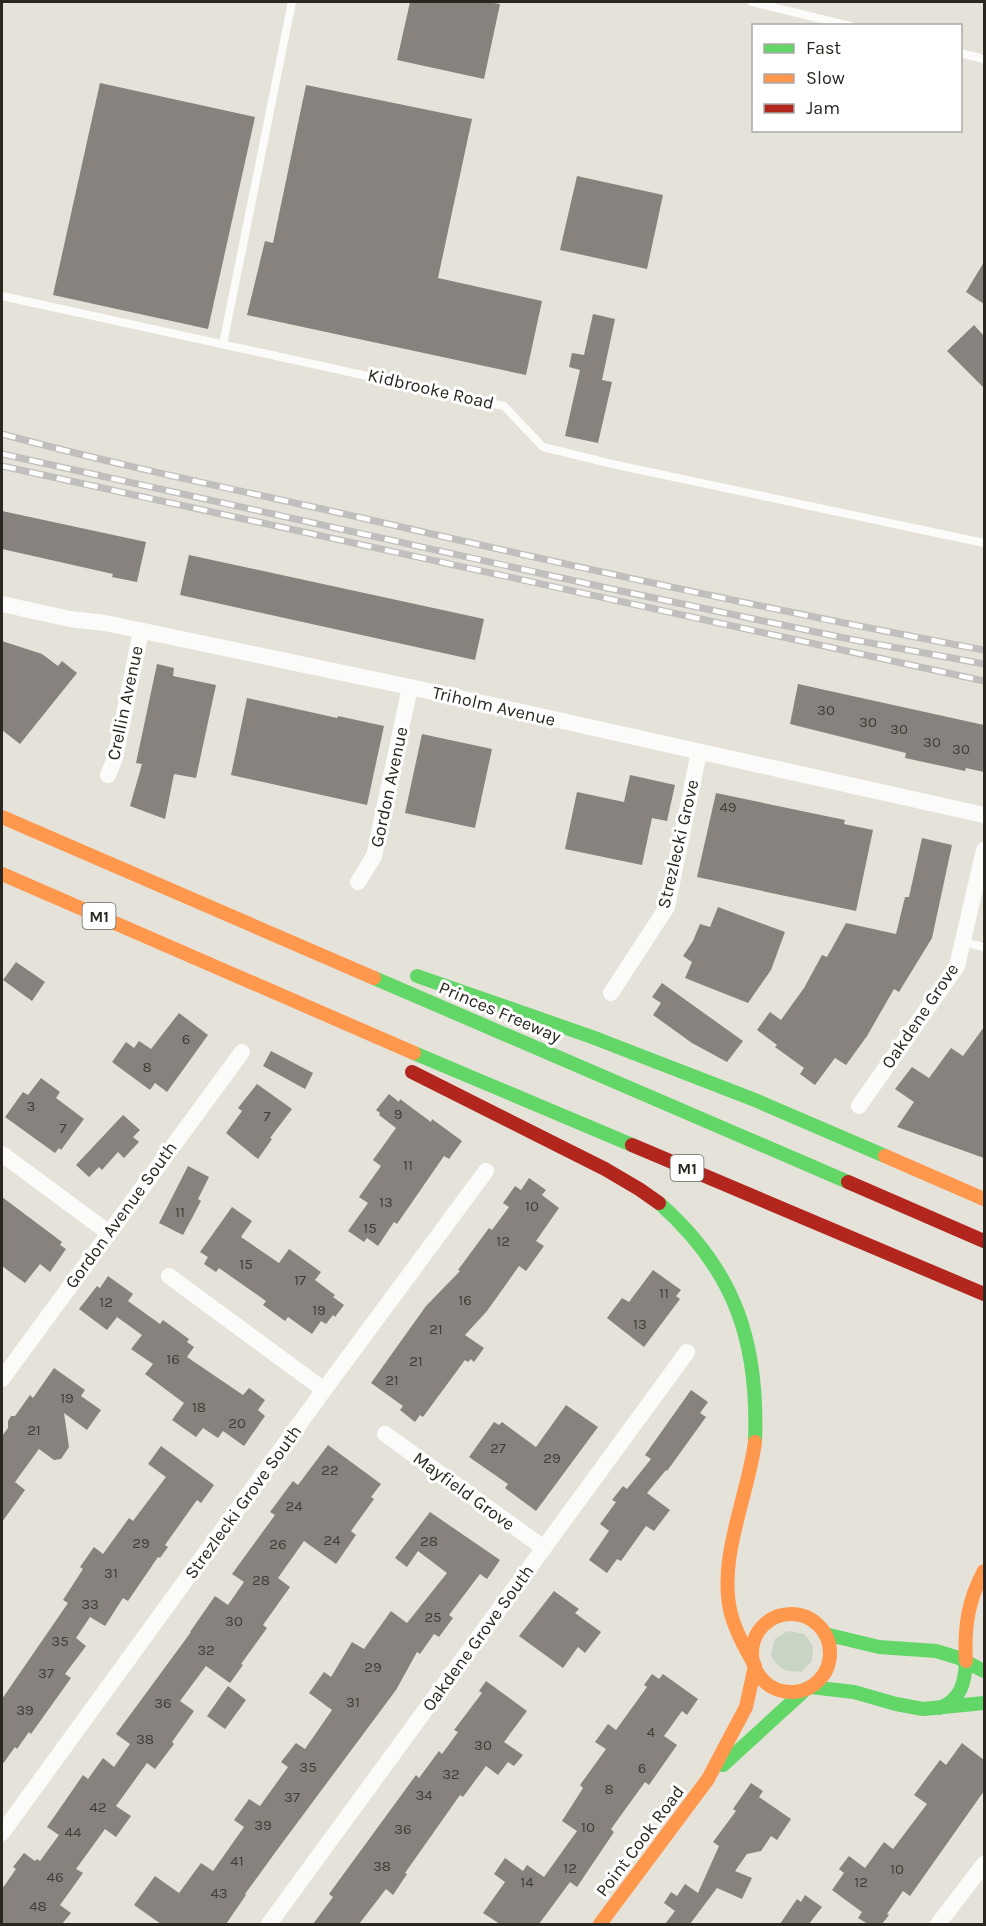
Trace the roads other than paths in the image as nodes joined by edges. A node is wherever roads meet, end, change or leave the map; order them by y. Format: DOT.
graph roads {
  1 [pos="292,2"];
  2 [pos="752,2"];
  3 [pos="842,24"];
  4 [pos="962,54"];
  5 [pos="984,59"];
  6 [pos="2,296"];
  7 [pos="223,344"];
  8 [pos="984,543"];
  9 [pos="2,604"];
  10 [pos="141,631"];
  11 [pos="410,687"];
  12 [pos="699,752"];
  13 [pos="108,775"];
  14 [pos="984,815"];
  15 [pos="2,817"];
  16 [pos="984,850"];
  17 [pos="2,874"];
  18 [pos="137,877"];
  19 [pos="357,882"];
  20 [pos="963,942"];
  21 [pos="984,947"];
  22 [pos="349,952"];
  23 [pos="196,958"];
  24 [pos="405,972"];
  25 [pos="611,993"];
  26 [pos="350,1040"];
  27 [pos="242,1052"];
  28 [pos="402,1067"];
  29 [pos="859,1106"];
  30 [pos="2,1154"];
  31 [pos="486,1171"];
  32 [pos="984,1199"];
  33 [pos="109,1233"];
  34 [pos="984,1241"];
  35 [pos="169,1275"];
  36 [pos="984,1294"];
  37 [pos="687,1352"];
  38 [pos="2,1379"];
  39 [pos="324,1390"];
  40 [pos="385,1434"];
  41 [pos="544,1548"];
  42 [pos="984,1571"];
  43 [pos="825,1634"];
  44 [pos="966,1661"];
  45 [pos="755,1665"];
  46 [pos="984,1671"];
  47 [pos="808,1688"];
  48 [pos="984,1703"];
  49 [pos="937,1709"];
  50 [pos="708,1779"];
  51 [pos="2,1833"];
  52 [pos="984,1864"];
  53 [pos="269,1924"];
  54 [pos="600,1924"];
  55 [pos="938,1924"];
  1 -- 7 [label="lane"];
  2 -- 3 [label="lane"];
  4 -- 5 [label="lane"];
  6 -- 7 [label="lane, Kidbrooke Road"];
  7 -- 8 [label="lane, Kidbrooke Road"];
  9 -- 10 [label="street, Triholm Avenue"];
  10 -- 11 [label="street, Triholm Avenue"];
  10 -- 13 [label="street, Crellin Avenue"];
  11 -- 12 [label="street, Triholm Avenue"];
  11 -- 19 [label="street, Gordon Avenue"];
  12 -- 14 [label="street, Triholm Avenue"];
  12 -- 25 [label="street, Strezlecki Grove"];
  15 -- 18 [label="main road, Princes Freeway"];
  16 -- 20 [label="street, Oakdene Grove"];
  17 -- 23 [label="main road, M1"];
  18 -- 22 [label="main road"];
  18 -- 34 [label="main road, Princes Freeway"];
  20 -- 21 [label="lane"];
  20 -- 29 [label="street, Oakdene Grove"];
  23 -- 26 [label="main road"];
  23 -- 36 [label="main road, M1"];
  24 -- 32 [label="main road"];
  27 -- 33 [label="street, Gordon Avenue South"];
  28 -- 45 [label="main road"];
  30 -- 33 [label="street"];
  31 -- 39 [label="street, Strezlecki Grove South"];
  33 -- 38 [label="street, Gordon Avenue South"];
  35 -- 39 [label="street"];
  37 -- 41 [label="street, Oakdene Grove South"];
  39 -- 51 [label="street, Strezlecki Grove South"];
  40 -- 41 [label="street, Mayfield Grove"];
  41 -- 53 [label="street, Oakdene Grove South"];
  42 -- 44 [label="main road"];
  43 -- 44 [label="main road"];
  43 -- 45 [label="main road"];
  43 -- 47 [label="main road"];
  44 -- 46 [label="main road"];
  44 -- 49 [label="main road"];
  45 -- 47 [label="main road"];
  45 -- 50 [label="main road, Point Cook Road"];
  47 -- 49 [label="main road"];
  47 -- 50 [label="main road, Point Cook Road"];
  48 -- 49 [label="main road"];
  50 -- 54 [label="main road, Point Cook Road"];
  52 -- 55 [label="street"];
}
